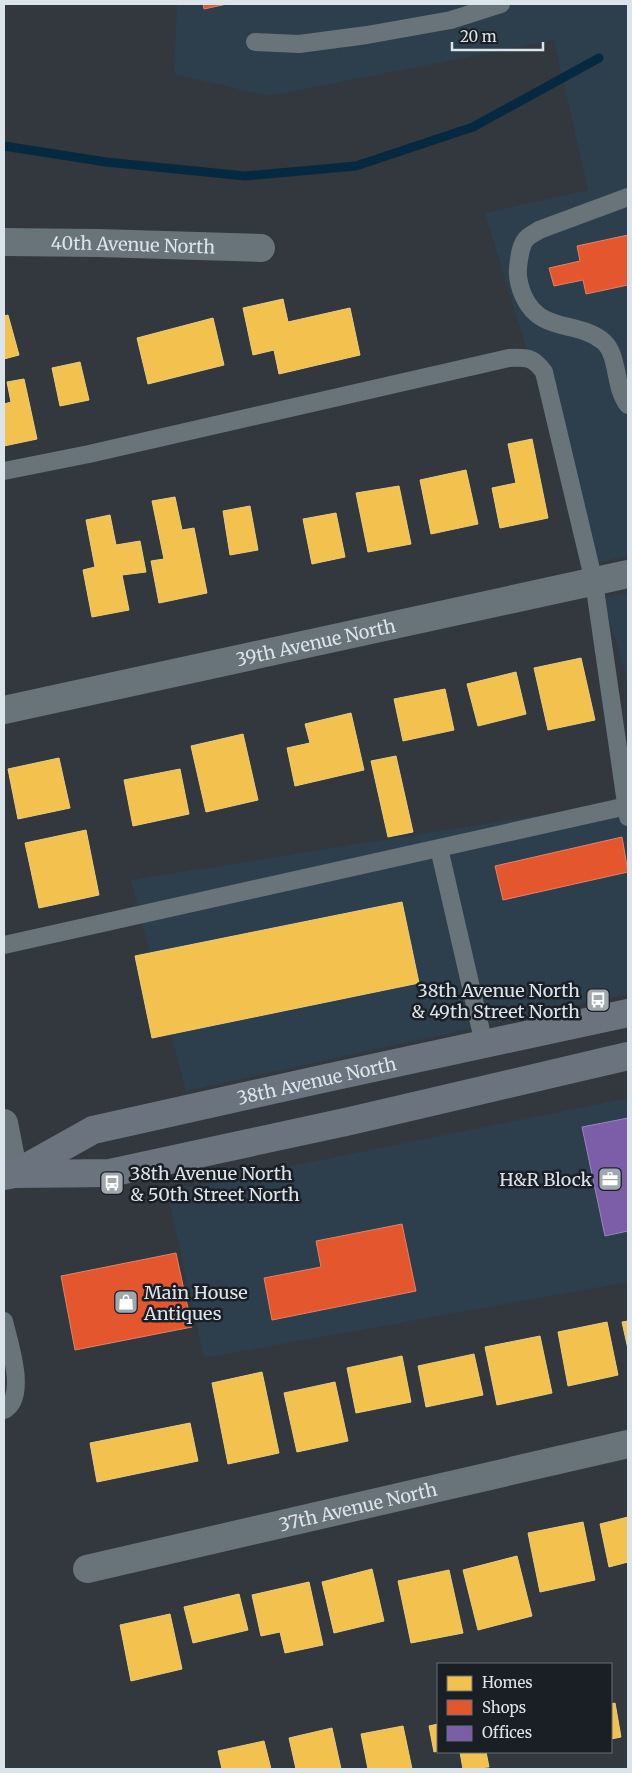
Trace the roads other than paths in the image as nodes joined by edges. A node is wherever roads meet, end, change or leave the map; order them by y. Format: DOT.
graph roads {
  1 [pos="460,4"];
  2 [pos="501,4"];
  3 [pos="450,20"];
  4 [pos="254,42"];
  5 [pos="628,196"];
  6 [pos="4,242"];
  7 [pos="261,248"];
  8 [pos="628,405"];
  9 [pos="4,471"];
  10 [pos="628,574"];
  11 [pos="594,582"];
  12 [pos="4,710"];
  13 [pos="628,811"];
  14 [pos="439,848"];
  15 [pos="4,944"];
  16 [pos="628,1012"];
  17 [pos="484,1044"];
  18 [pos="628,1056"];
  19 [pos="4,1123"];
  20 [pos="9,1175"];
  21 [pos="4,1321"];
  22 [pos="4,1410"];
  23 [pos="628,1444"];
  24 [pos="87,1569"];
  1 -- 3 [label="lane"];
  2 -- 3 [label="lane"];
  3 -- 4 [label="lane"];
  5 -- 8 [label="lane"];
  6 -- 7 [label="street, 40th Avenue North"];
  9 -- 11 [label="lane"];
  10 -- 11 [label="street, 39th Avenue North"];
  11 -- 12 [label="street, 39th Avenue North"];
  11 -- 13 [label="lane"];
  13 -- 14 [label="lane"];
  14 -- 15 [label="lane"];
  14 -- 17 [label="lane"];
  16 -- 17 [label="main road, 38th Avenue North"];
  17 -- 20 [label="main road, 38th Avenue North"];
  18 -- 20 [label="main road"];
  19 -- 20 [label="street"];
  21 -- 22 [label="lane"];
  23 -- 24 [label="street, 37th Avenue North"];
}
